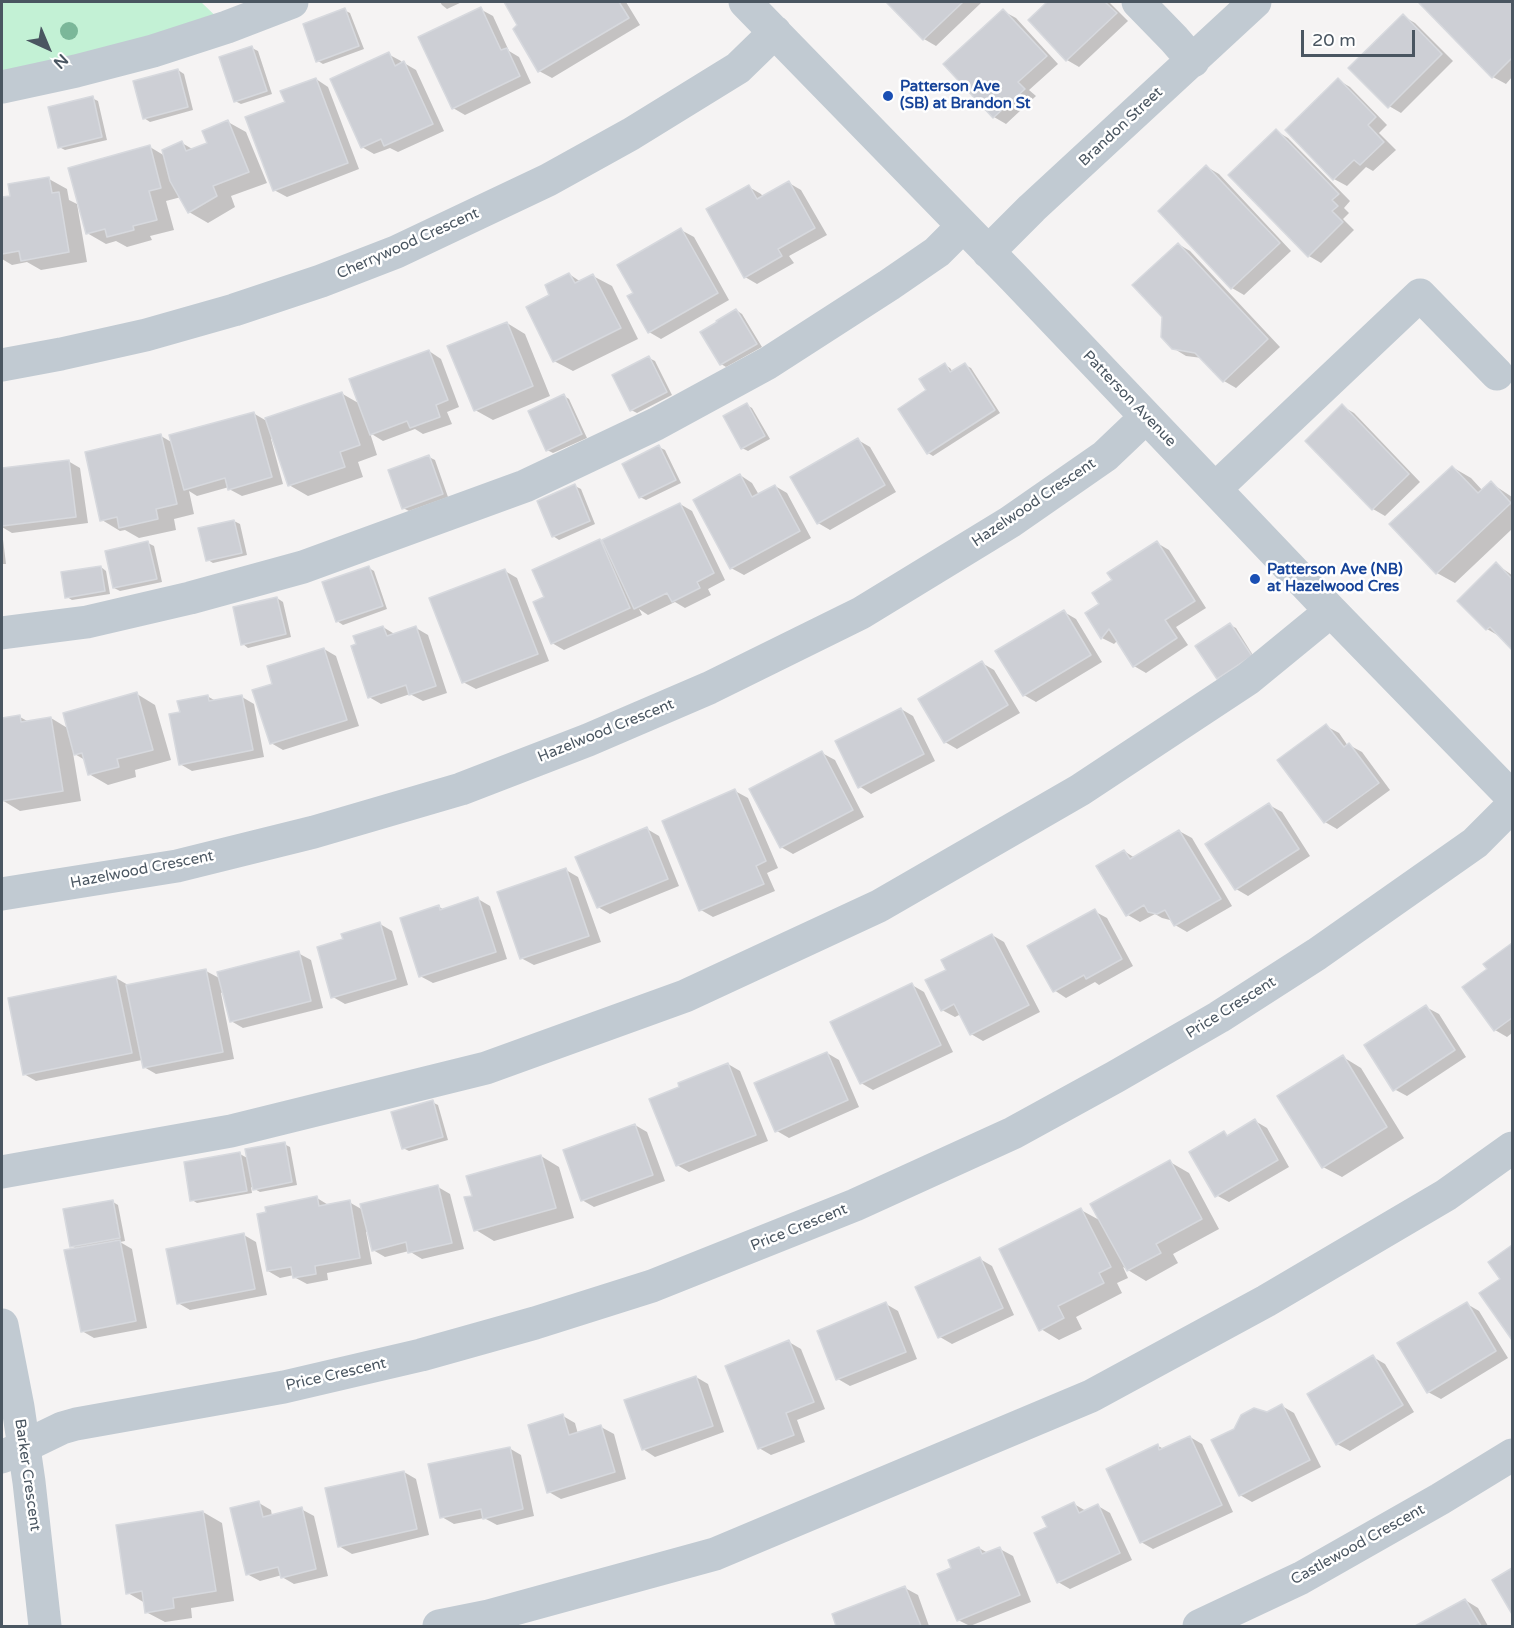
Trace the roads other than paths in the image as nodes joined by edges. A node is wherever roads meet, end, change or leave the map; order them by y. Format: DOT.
graph roads {
  1 [pos="292,2"];
  2 [pos="745,2"];
  3 [pos="1138,2"];
  4 [pos="1255,2"];
  5 [pos="775,32"];
  6 [pos="1193,61"];
  7 [pos="2,87"];
  8 [pos="963,226"];
  9 [pos="988,252"];
  10 [pos="2,365"];
  11 [pos="1507,374"];
  12 [pos="1146,417"];
  13 [pos="1215,488"];
  14 [pos="1331,611"];
  15 [pos="2,633"];
  16 [pos="1512,797"];
  17 [pos="1512,806"];
  18 [pos="2,894"];
  19 [pos="1512,1148"];
  20 [pos="2,1172"];
  21 [pos="2,1325"];
  22 [pos="13,1452"];
  23 [pos="1512,1455"];
  24 [pos="45,1626"];
  25 [pos="439,1626"];
  26 [pos="1199,1626"];
  1 -- 7 [label="street"];
  2 -- 5 [label="street, Patterson Avenue"];
  3 -- 6 [label="street"];
  4 -- 6 [label="street, Brandon Street"];
  5 -- 8 [label="street, Patterson Avenue"];
  5 -- 10 [label="street, Cherrywood Crescent"];
  6 -- 9 [label="street, Brandon Street"];
  8 -- 9 [label="street, Patterson Avenue"];
  8 -- 15 [label="street"];
  9 -- 12 [label="street, Patterson Avenue"];
  11 -- 13 [label="street"];
  12 -- 13 [label="street, Patterson Avenue"];
  12 -- 18 [label="street, Hazelwood Crescent"];
  13 -- 14 [label="street, Patterson Avenue"];
  14 -- 16 [label="street, Patterson Avenue"];
  14 -- 20 [label="street"];
  17 -- 22 [label="street, Price Crescent"];
  19 -- 25 [label="street"];
  21 -- 22 [label="street, Barker Crescent"];
  22 -- 24 [label="street, Barker Crescent"];
  23 -- 26 [label="street, Castlewood Crescent"];
}
